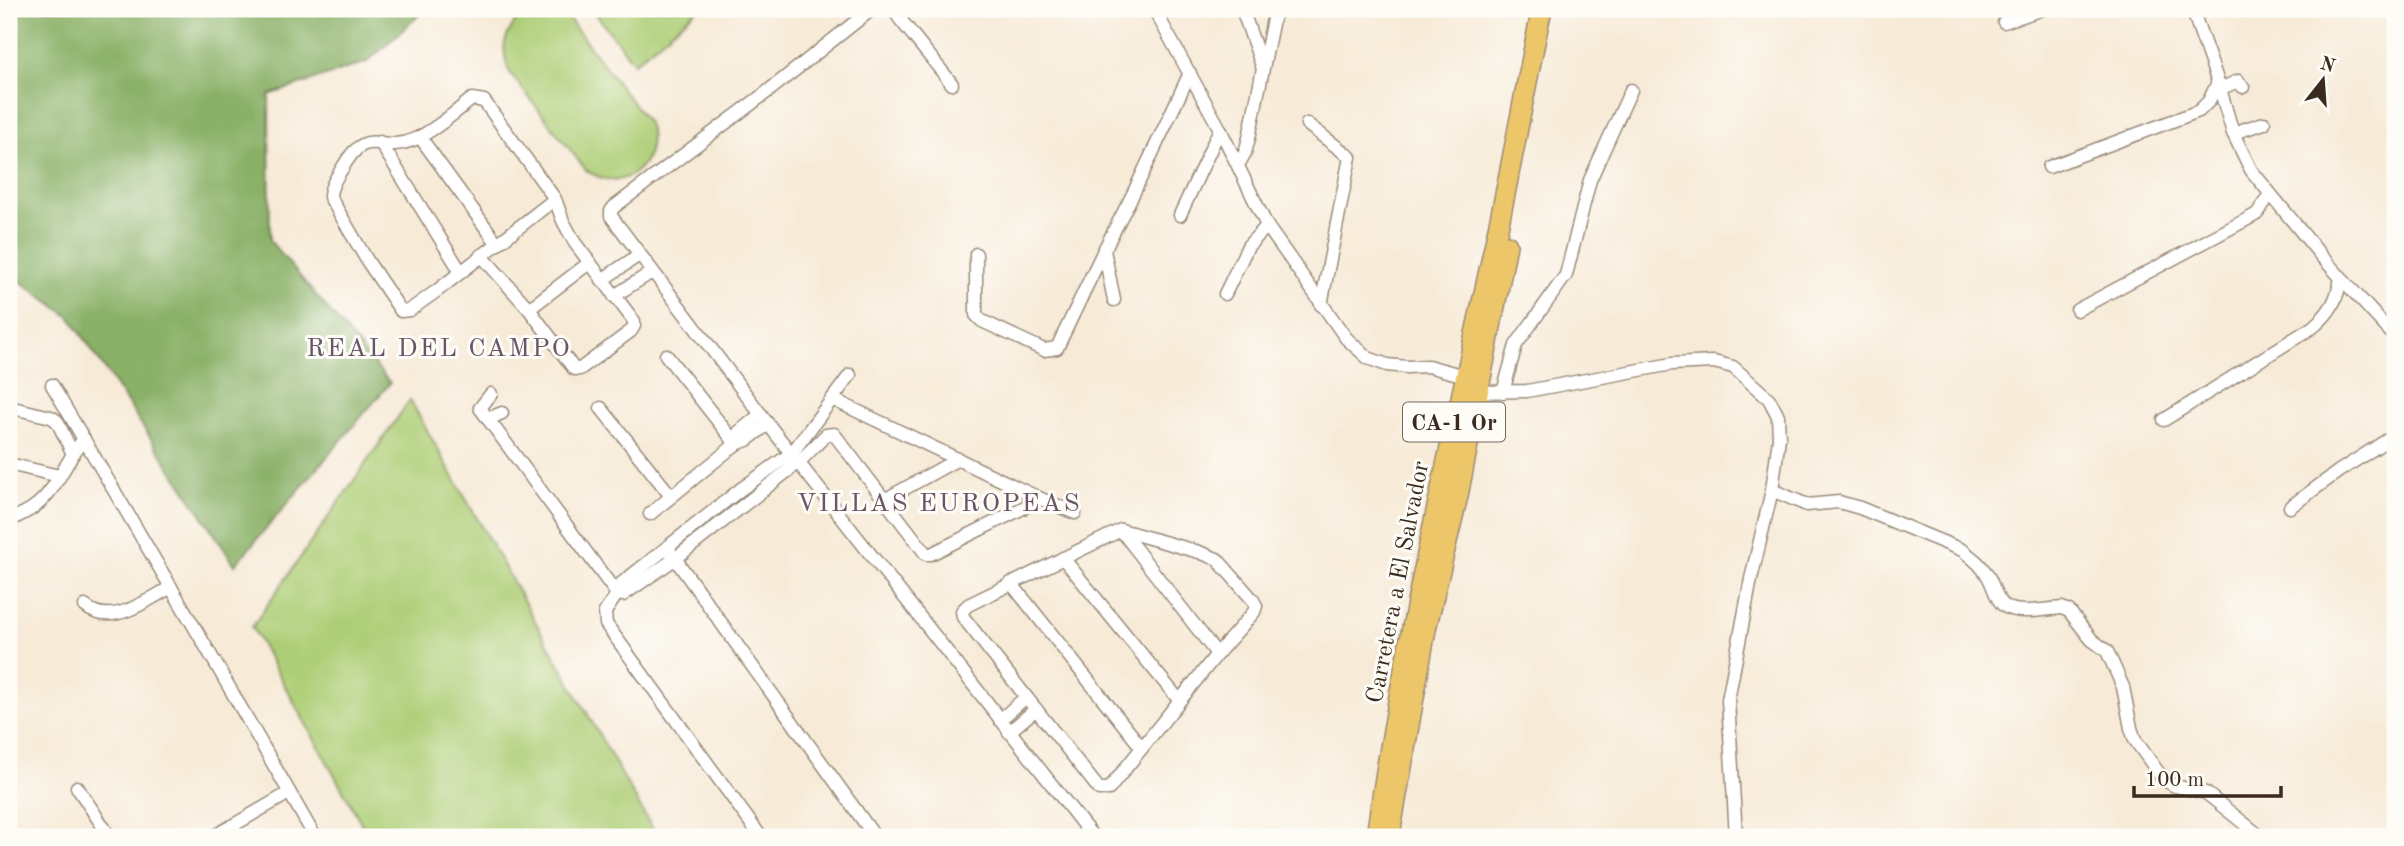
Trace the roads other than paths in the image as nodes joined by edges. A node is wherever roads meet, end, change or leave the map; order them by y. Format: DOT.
graph roads {
  1 [pos="872,9"];
  2 [pos="897,9"];
  3 [pos="1154,9"];
  4 [pos="1242,9"];
  5 [pos="1275,9"];
  6 [pos="1542,9"];
  7 [pos="1554,9"];
  8 [pos="2043,9"];
  9 [pos="2192,9"];
  10 [pos="2004,22"];
  11 [pos="1263,66"];
  12 [pos="1190,73"];
  13 [pos="952,84"];
  14 [pos="2219,85"];
  15 [pos="2243,88"];
  16 [pos="1631,90"];
  17 [pos="2264,122"];
  18 [pos="1307,124"];
  19 [pos="1220,129"];
  20 [pos="2233,134"];
  21 [pos="420,136"];
  22 [pos="380,142"];
  23 [pos="1238,165"];
  24 [pos="2049,167"];
  25 [pos="2270,194"];
  26 [pos="555,199"];
  27 [pos="1180,215"];
  28 [pos="1267,226"];
  29 [pos="497,243"];
  30 [pos="1104,250"];
  31 [pos="976,254"];
  32 [pos="481,255"];
  33 [pos="639,255"];
  34 [pos="589,263"];
  35 [pos="461,272"];
  36 [pos="652,272"];
  37 [pos="2341,277"];
  38 [pos="602,280"];
  39 [pos="1225,294"];
  40 [pos="614,296"];
  41 [pos="1114,300"];
  42 [pos="1321,305"];
  43 [pos="529,309"];
  44 [pos="2077,310"];
  45 [pos="2395,337"];
  46 [pos="666,355"];
  47 [pos="850,375"];
  48 [pos="1465,376"];
  49 [pos="52,386"];
  50 [pos="1503,391"];
  51 [pos="1480,392"];
  52 [pos="491,394"];
  53 [pos="832,399"];
  54 [pos="9,407"];
  55 [pos="601,408"];
  56 [pos="502,413"];
  57 [pos="1455,415"];
  58 [pos="488,419"];
  59 [pos="764,419"];
  60 [pos="2164,420"];
  61 [pos="811,430"];
  62 [pos="2395,435"];
  63 [pos="84,439"];
  64 [pos="821,440"];
  65 [pos="736,444"];
  66 [pos="72,452"];
  67 [pos="795,458"];
  68 [pos="958,459"];
  69 [pos="9,464"];
  70 [pos="59,476"];
  71 [pos="1772,491"];
  72 [pos="671,496"];
  73 [pos="1041,499"];
  74 [pos="884,500"];
  75 [pos="1457,503"];
  76 [pos="2290,507"];
  77 [pos="1075,513"];
  78 [pos="650,514"];
  79 [pos="9,521"];
  80 [pos="1121,530"];
  81 [pos="672,554"];
  82 [pos="1063,558"];
  83 [pos="1011,583"];
  84 [pos="171,587"];
  85 [pos="617,594"];
  86 [pos="85,606"];
  87 [pos="1217,654"];
  88 [pos="1026,697"];
  89 [pos="1180,700"];
  90 [pos="1036,709"];
  91 [pos="1000,720"];
  92 [pos="1009,732"];
  93 [pos="1142,748"];
  94 [pos="77,787"];
  95 [pos="289,793"];
  96 [pos="110,837"];
  97 [pos="214,837"];
  98 [pos="315,837"];
  99 [pos="761,837"];
  100 [pos="875,837"];
  101 [pos="1093,837"];
  102 [pos="1376,837"];
  103 [pos="1390,837"];
  104 [pos="1736,837"];
  105 [pos="2261,837"];
  1 -- 33 [label="street"];
  2 -- 13 [label="street"];
  3 -- 12 [label="street"];
  4 -- 11 [label="street"];
  5 -- 11 [label="street"];
  6 -- 48 [label="highway, Carretera a El Salvador / CA-1 Or"];
  7 -- 51 [label="highway, Carretera a El Salvador / CA-1 Or"];
  8 -- 10 [label="street"];
  9 -- 14 [label="street"];
  11 -- 23 [label="street"];
  12 -- 19 [label="street"];
  12 -- 30 [label="street"];
  14 -- 15 [label="street"];
  14 -- 20 [label="street"];
  14 -- 24 [label="street"];
  16 -- 50 [label="street"];
  17 -- 20 [label="street"];
  18 -- 42 [label="street"];
  19 -- 23 [label="street"];
  19 -- 27 [label="street"];
  20 -- 25 [label="street"];
  21 -- 22 [label="street"];
  21 -- 26 [label="street"];
  21 -- 29 [label="street"];
  22 -- 35 [label="street"];
  22 -- 35 [label="street"];
  23 -- 28 [label="street"];
  25 -- 37 [label="street"];
  25 -- 44 [label="street"];
  26 -- 29 [label="street"];
  26 -- 34 [label="street"];
  28 -- 39 [label="street"];
  28 -- 42 [label="street"];
  29 -- 32 [label="street"];
  30 -- 31 [label="street"];
  30 -- 41 [label="street"];
  32 -- 35 [label="street"];
  32 -- 43 [label="street"];
  33 -- 36 [label="street"];
  33 -- 38 [label="street"];
  34 -- 38 [label="street"];
  34 -- 43 [label="street"];
  36 -- 40 [label="street"];
  36 -- 59 [label="street"];
  37 -- 45 [label="street"];
  37 -- 60 [label="street"];
  38 -- 40 [label="street"];
  40 -- 43 [label="street"];
  42 -- 48 [label="street"];
  46 -- 65 [label="street"];
  47 -- 53 [label="street"];
  48 -- 57 [label="highway, Carretera a El Salvador / CA-1 Or"];
  49 -- 63 [label="street"];
  50 -- 51 [label="street"];
  50 -- 71 [label="street"];
  51 -- 75 [label="highway, Carretera a El Salvador / CA-1 Or"];
  52 -- 58 [label="street"];
  53 -- 61 [label="street"];
  53 -- 68 [label="street"];
  54 -- 66 [label="street"];
  55 -- 72 [label="street"];
  56 -- 58 [label="street"];
  57 -- 75 [label="highway"];
  57 -- 102 [label="highway, Carretera a El Salvador / CA-1 Or"];
  58 -- 85 [label="street"];
  59 -- 65 [label="street"];
  59 -- 67 [label="street"];
  61 -- 64 [label="street"];
  61 -- 67 [label="street"];
  62 -- 76 [label="street"];
  63 -- 66 [label="street"];
  63 -- 84 [label="street"];
  64 -- 67 [label="street"];
  64 -- 74 [label="street"];
  65 -- 72 [label="street"];
  66 -- 70 [label="street"];
  67 -- 81 [label="street"];
  67 -- 91 [label="street"];
  68 -- 73 [label="street"];
  68 -- 74 [label="street"];
  69 -- 70 [label="street"];
  70 -- 79 [label="street"];
  71 -- 104 [label="street"];
  71 -- 105 [label="street"];
  72 -- 78 [label="street"];
  73 -- 74 [label="street"];
  73 -- 77 [label="street"];
  75 -- 103 [label="highway, Carretera a El Salvador / CA-1 Or"];
  80 -- 82 [label="street"];
  80 -- 87 [label="street"];
  80 -- 87 [label="street"];
  81 -- 85 [label="street"];
  81 -- 100 [label="street"];
  82 -- 83 [label="street"];
  82 -- 89 [label="street"];
  83 -- 88 [label="street"];
  83 -- 93 [label="street"];
  84 -- 86 [label="street"];
  84 -- 95 [label="street"];
  85 -- 99 [label="street"];
  87 -- 89 [label="street"];
  88 -- 90 [label="street"];
  88 -- 91 [label="street"];
  89 -- 93 [label="street"];
  90 -- 92 [label="street"];
  90 -- 93 [label="street"];
  91 -- 92 [label="street"];
  92 -- 101 [label="street"];
  94 -- 96 [label="street"];
  95 -- 97 [label="street"];
  95 -- 98 [label="street"];
}
